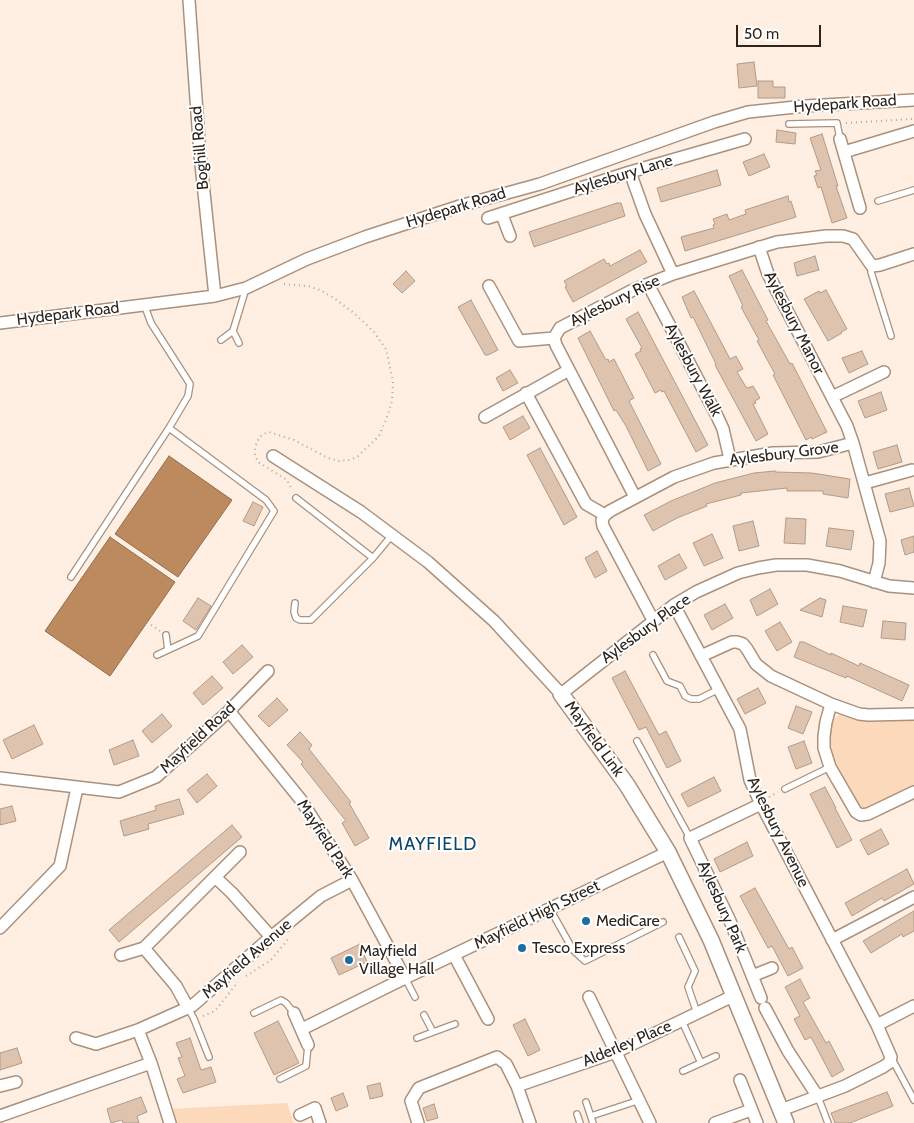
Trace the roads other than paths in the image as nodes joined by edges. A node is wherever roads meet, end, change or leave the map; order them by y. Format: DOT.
graph roads {
  1 [pos="189,0"];
  2 [pos="914,100"];
  3 [pos="789,124"];
  4 [pos="914,130"];
  5 [pos="745,139"];
  6 [pos="840,139"];
  7 [pos="844,152"];
  8 [pos="630,172"];
  9 [pos="914,190"];
  10 [pos="878,201"];
  11 [pos="860,208"];
  12 [pos="502,214"];
  13 [pos="488,218"];
  14 [pos="510,236"];
  15 [pos="759,247"];
  16 [pos="914,254"];
  17 [pos="872,266"];
  18 [pos="673,274"];
  19 [pos="648,284"];
  20 [pos="489,286"];
  21 [pos="246,288"];
  22 [pos="215,296"];
  23 [pos="144,304"];
  24 [pos="0,323"];
  25 [pos="233,331"];
  26 [pos="891,336"];
  27 [pos="554,338"];
  28 [pos="221,340"];
  29 [pos="239,343"];
  30 [pos="569,370"];
  31 [pos="884,372"];
  32 [pos="526,394"];
  33 [pos="832,397"];
  34 [pos="484,417"];
  35 [pos="169,428"];
  36 [pos="853,444"];
  37 [pos="273,456"];
  38 [pos="730,459"];
  39 [pos="912,470"];
  40 [pos="865,483"];
  41 [pos="636,497"];
  42 [pos="296,498"];
  43 [pos="605,515"];
  44 [pos="392,535"];
  45 [pos="373,558"];
  46 [pos="71,577"];
  47 [pos="874,582"];
  48 [pos="914,588"];
  49 [pos="295,603"];
  50 [pos="674,605"];
  51 [pos="653,620"];
  52 [pos="166,635"];
  53 [pos="168,650"];
  54 [pos="157,655"];
  55 [pos="653,655"];
  56 [pos="701,656"];
  57 [pos="268,671"];
  58 [pos="719,689"];
  59 [pos="561,694"];
  60 [pos="831,704"];
  61 [pos="229,711"];
  62 [pos="914,714"];
  63 [pos="637,741"];
  64 [pos="830,766"];
  65 [pos="0,778"];
  66 [pos="77,788"];
  67 [pos="785,789"];
  68 [pos="914,792"];
  69 [pos="761,804"];
  70 [pos="690,838"];
  71 [pos="240,852"];
  72 [pos="668,852"];
  73 [pos="215,877"];
  74 [pos="352,880"];
  75 [pos="914,897"];
  76 [pos="550,909"];
  77 [pos="663,922"];
  78 [pos="0,928"];
  79 [pos="271,937"];
  80 [pos="679,937"];
  81 [pos="832,940"];
  82 [pos="144,948"];
  83 [pos="121,955"];
  84 [pos="454,955"];
  85 [pos="772,968"];
  86 [pos="752,976"];
  87 [pos="405,978"];
  88 [pos="735,995"];
  89 [pos="415,997"];
  90 [pos="589,997"];
  91 [pos="914,1006"];
  92 [pos="188,1008"];
  93 [pos="254,1013"];
  94 [pos="294,1013"];
  95 [pos="697,1013"];
  96 [pos="424,1014"];
  97 [pos="488,1019"];
  98 [pos="682,1021"];
  99 [pos="455,1024"];
  100 [pos="877,1025"];
  101 [pos="138,1030"];
  102 [pos="302,1030"];
  103 [pos="433,1032"];
  104 [pos="76,1038"];
  105 [pos="417,1038"];
  106 [pos="308,1046"];
  107 [pos="616,1052"];
  108 [pos="716,1056"];
  109 [pos="209,1057"];
  110 [pos="892,1057"];
  111 [pos="152,1063"];
  112 [pos="701,1063"];
  113 [pos="684,1071"];
  114 [pos="280,1080"];
  115 [pos="740,1080"];
  116 [pos="16,1082"];
  117 [pos="0,1086"];
  118 [pos="517,1086"];
  119 [pos="818,1097"];
  120 [pos="640,1100"];
  121 [pos="914,1100"];
  122 [pos="586,1102"];
  123 [pos="751,1110"];
  124 [pos="1,1112"];
  125 [pos="577,1114"];
  126 [pos="300,1115"];
  127 [pos="591,1116"];
  128 [pos="784,1117"];
  129 [pos="170,1123"];
  130 [pos="320,1123"];
  131 [pos="418,1123"];
  132 [pos="530,1123"];
  133 [pos="580,1123"];
  134 [pos="593,1123"];
  135 [pos="650,1123"];
  136 [pos="715,1123"];
  137 [pos="756,1123"];
  138 [pos="828,1123"];
  1 -- 22 [label="street, Boghill Road"];
  2 -- 21 [label="street, Hydepark Road"];
  3 -- 6 [label="lane"];
  4 -- 7 [label="street"];
  5 -- 8 [label="street, Aylesbury Lane"];
  6 -- 7 [label="street"];
  7 -- 11 [label="street"];
  8 -- 12 [label="street, Aylesbury Lane"];
  8 -- 18 [label="street"];
  9 -- 10 [label="lane"];
  12 -- 13 [label="street, Aylesbury Lane"];
  12 -- 14 [label="street"];
  15 -- 17 [label="street, Aylesbury Rise"];
  15 -- 18 [label="street, Aylesbury Rise"];
  15 -- 33 [label="street, Aylesbury Manor"];
  16 -- 17 [label="street"];
  17 -- 26 [label="lane"];
  18 -- 19 [label="street, Aylesbury Rise"];
  19 -- 27 [label="street, Aylesbury Rise"];
  19 -- 38 [label="street, Aylesbury Walk"];
  20 -- 27 [label="street"];
  21 -- 22 [label="street, Hydepark Road"];
  21 -- 25 [label="lane"];
  22 -- 23 [label="street, Hydepark Road"];
  23 -- 24 [label="street, Hydepark Road"];
  23 -- 35 [label="lane"];
  25 -- 28 [label="lane"];
  25 -- 29 [label="lane"];
  27 -- 30 [label="street, Aylesbury Rise"];
  30 -- 32 [label="street"];
  30 -- 41 [label="street, Aylesbury Rise"];
  31 -- 33 [label="street"];
  32 -- 34 [label="street"];
  32 -- 43 [label="street"];
  33 -- 36 [label="street, Aylesbury Manor"];
  35 -- 46 [label="lane"];
  35 -- 53 [label="lane"];
  36 -- 38 [label="street, Aylesbury Grove"];
  36 -- 40 [label="street, Aylesbury Manor"];
  37 -- 44 [label="street, Mayfield Link"];
  38 -- 41 [label="street, Aylesbury Grove"];
  39 -- 40 [label="street"];
  40 -- 47 [label="street, Aylesbury Manor"];
  41 -- 43 [label="street, Aylesbury Grove"];
  42 -- 45 [label="lane"];
  43 -- 51 [label="street"];
  44 -- 45 [label="lane"];
  44 -- 59 [label="street, Mayfield Link"];
  45 -- 49 [label="lane"];
  47 -- 48 [label="street, Aylesbury Place"];
  47 -- 50 [label="street, Aylesbury Place"];
  50 -- 51 [label="street, Aylesbury Place"];
  50 -- 56 [label="street, Aylesbury Avenue"];
  51 -- 59 [label="street, Aylesbury Place"];
  52 -- 53 [label="lane"];
  53 -- 54 [label="lane"];
  55 -- 58 [label="lane"];
  56 -- 58 [label="street, Aylesbury Avenue"];
  56 -- 60 [label="street"];
  57 -- 61 [label="street, Mayfield Road"];
  58 -- 69 [label="street, Aylesbury Avenue"];
  59 -- 72 [label="street, Mayfield Link"];
  60 -- 62 [label="street"];
  60 -- 64 [label="street"];
  61 -- 66 [label="street, Mayfield Road"];
  61 -- 74 [label="street, Mayfield Park"];
  63 -- 70 [label="lane, Aylesbury Park"];
  64 -- 67 [label="lane"];
  64 -- 68 [label="street"];
  65 -- 66 [label="street, Mayfield Road"];
  66 -- 78 [label="street"];
  69 -- 70 [label="street"];
  69 -- 81 [label="street, Aylesbury Avenue"];
  70 -- 86 [label="street, Aylesbury Park"];
  71 -- 73 [label="street"];
  72 -- 76 [label="street, Mayfield High Street"];
  72 -- 88 [label="street, Mayfield Link"];
  73 -- 79 [label="street"];
  73 -- 82 [label="street"];
  74 -- 79 [label="street, Mayfield Avenue"];
  74 -- 87 [label="street, Mayfield Park"];
  75 -- 81 [label="street"];
  76 -- 77 [label="lane"];
  76 -- 84 [label="street, Mayfield High Street"];
  79 -- 92 [label="street, Mayfield Avenue"];
  80 -- 95 [label="lane"];
  81 -- 100 [label="street, Aylesbury Avenue"];
  82 -- 83 [label="street"];
  82 -- 92 [label="street"];
  84 -- 87 [label="street, Mayfield High Street"];
  84 -- 97 [label="street"];
  85 -- 86 [label="street"];
  86 -- 119 [label="street, Aylesbury Park"];
  87 -- 89 [label="lane"];
  87 -- 102 [label="street, Mayfield High Street"];
  88 -- 95 [label="street, Alderley Place"];
  88 -- 128 [label="street, Mayfield Link"];
  90 -- 107 [label="street"];
  91 -- 100 [label="street"];
  92 -- 101 [label="street, Mayfield Avenue"];
  92 -- 109 [label="lane"];
  93 -- 94 [label="lane"];
  94 -- 102 [label="street"];
  95 -- 98 [label="street, Alderley Place"];
  96 -- 103 [label="lane"];
  98 -- 107 [label="street, Alderley Place"];
  98 -- 112 [label="lane"];
  99 -- 103 [label="lane"];
  100 -- 110 [label="street, Aylesbury Avenue"];
  101 -- 104 [label="street, Mayfield Avenue"];
  101 -- 111 [label="street"];
  102 -- 106 [label="street"];
  103 -- 105 [label="lane"];
  106 -- 114 [label="lane"];
  107 -- 118 [label="street, Alderley Place"];
  107 -- 120 [label="street"];
  108 -- 112 [label="lane"];
  110 -- 119 [label="street"];
  110 -- 121 [label="lane, Aylesbury Avenue"];
  111 -- 124 [label="street"];
  111 -- 129 [label="street"];
  112 -- 113 [label="lane"];
  115 -- 123 [label="street"];
  116 -- 117 [label="street"];
  118 -- 131 [label="street"];
  118 -- 132 [label="street"];
  119 -- 128 [label="street"];
  119 -- 138 [label="lane"];
  120 -- 127 [label="lane"];
  120 -- 135 [label="street"];
  122 -- 127 [label="lane"];
  123 -- 136 [label="street"];
  123 -- 137 [label="street"];
  125 -- 133 [label="lane"];
  126 -- 130 [label="street"];
  127 -- 134 [label="lane"];
}
